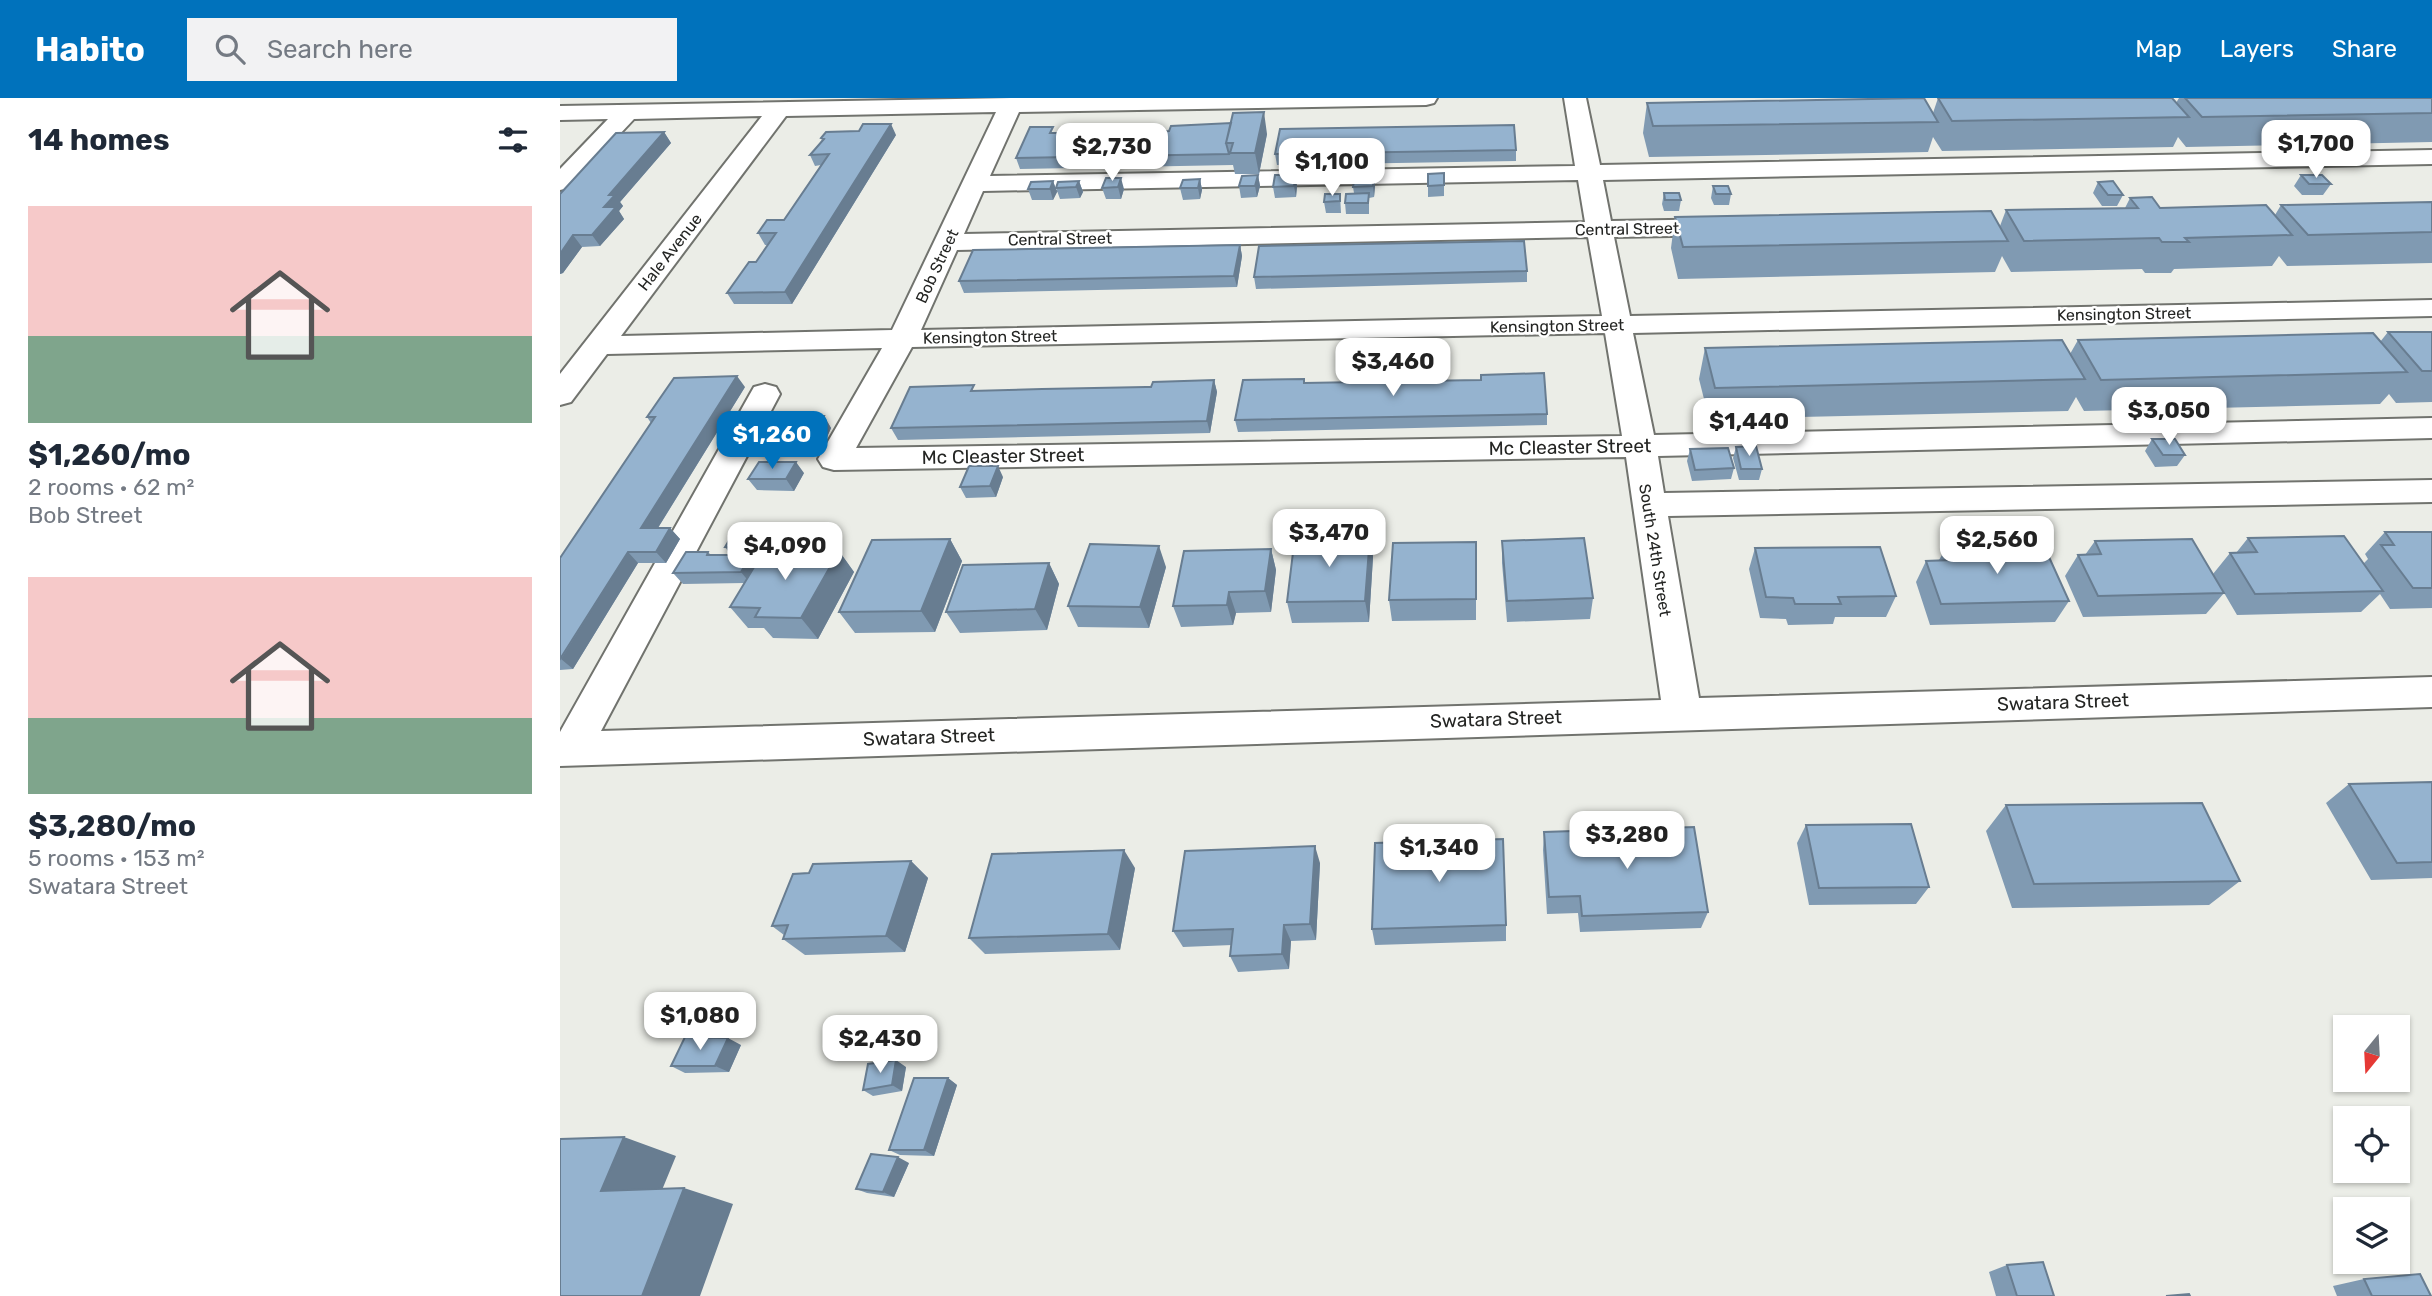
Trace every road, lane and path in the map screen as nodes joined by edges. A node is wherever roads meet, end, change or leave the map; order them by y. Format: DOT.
graph roads {
  1 [pos="1426,98"];
  2 [pos="1575,98"];
  3 [pos="1359,99"];
  4 [pos="1011,105"];
  5 [pos="780,109"];
  6 [pos="628,112"];
  7 [pos="560,113"];
  8 [pos="2432,157"];
  9 [pos="1588,173"];
  10 [pos="560,183"];
  11 [pos="975,184"];
  12 [pos="1752,227"];
  13 [pos="1599,229"];
  14 [pos="948,242"];
  15 [pos="2432,307"];
  16 [pos="1618,324"];
  17 [pos="902,339"];
  18 [pos="598,345"];
  19 [pos="765,394"];
  20 [pos="560,395"];
  21 [pos="2432,428"];
  22 [pos="1640,446"];
  23 [pos="835,459"];
  24 [pos="2432,491"];
  25 [pos="1648,505"];
  26 [pos="2432,692"];
  27 [pos="1682,713"];
  28 [pos="566,748"];
  1 -- 3 [label="street"];
  2 -- 9 [label="street, South 24th Street"];
  3 -- 4 [label="street"];
  4 -- 5 [label="street"];
  4 -- 11 [label="street, Bob Street"];
  5 -- 6 [label="street"];
  5 -- 18 [label="street, Hale Avenue"];
  6 -- 7 [label="street"];
  6 -- 10 [label="street"];
  8 -- 9 [label="street"];
  9 -- 11 [label="street"];
  9 -- 13 [label="street, South 24th Street"];
  11 -- 14 [label="street, Bob Street"];
  12 -- 13 [label="street, Central Street"];
  13 -- 14 [label="street, Central Street"];
  13 -- 16 [label="street, South 24th Street"];
  14 -- 17 [label="street, Bob Street"];
  15 -- 16 [label="street, Kensington Street"];
  16 -- 17 [label="street, Kensington Street"];
  16 -- 22 [label="street, South 24th Street"];
  17 -- 18 [label="street, Kensington Street"];
  17 -- 23 [label="street, Bob Street"];
  18 -- 20 [label="street, Hale Avenue"];
  19 -- 28 [label="street"];
  21 -- 22 [label="street, Mc Cleaster Street"];
  22 -- 23 [label="street, Mc Cleaster Street"];
  22 -- 25 [label="street, South 24th Street"];
  24 -- 25 [label="street"];
  25 -- 27 [label="street, South 24th Street"];
  26 -- 27 [label="street, Swatara Street"];
  27 -- 28 [label="street, Swatara Street"];
}
